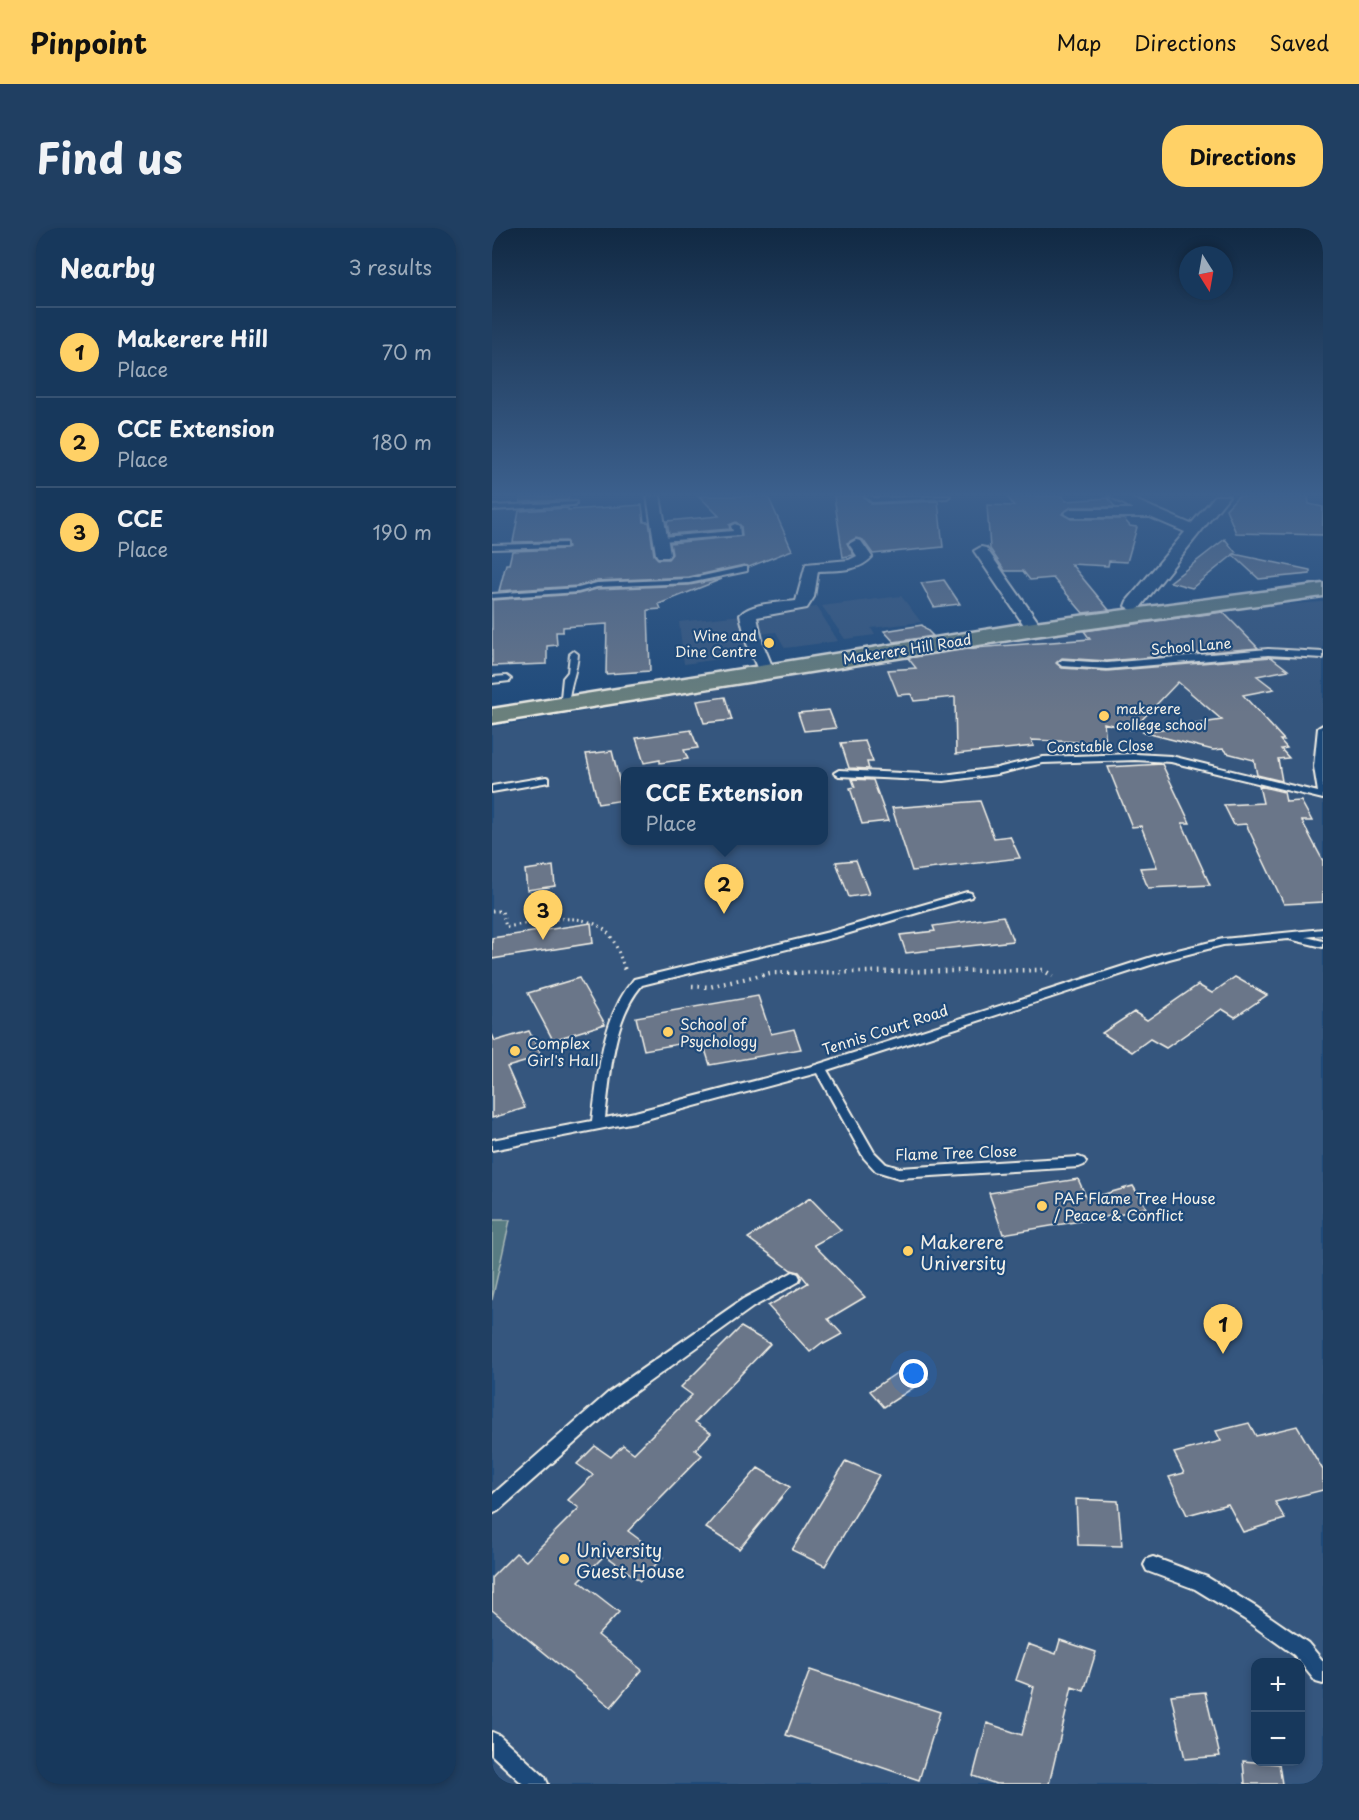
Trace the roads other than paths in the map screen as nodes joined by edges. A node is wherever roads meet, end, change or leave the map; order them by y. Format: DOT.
graph roads {
  1 [pos="744,569"];
  2 [pos="811,569"];
  3 [pos="991,569"];
  4 [pos="1162,569"];
  5 [pos="1323,584"];
  6 [pos="1323,590"];
  7 [pos="492,596"];
  8 [pos="1133,606"];
  9 [pos="1030,622"];
  10 [pos="574,654"];
  11 [pos="1323,654"];
  12 [pos="1062,663"];
  13 [pos="764,666"];
  14 [pos="507,679"];
  15 [pos="492,680"];
  16 [pos="566,698"];
  17 [pos="492,710"];
  18 [pos="492,716"];
  19 [pos="1323,728"];
  20 [pos="839,773"];
  21 [pos="546,780"];
  22 [pos="492,789"];
  23 [pos="1323,795"];
  24 [pos="967,895"];
  25 [pos="1323,932"];
  26 [pos="1284,936"];
  27 [pos="1323,944"];
  28 [pos="820,1068"];
  29 [pos="598,1124"];
  30 [pos="492,1145"];
  31 [pos="1079,1162"];
  32 [pos="793,1278"];
  33 [pos="492,1506"];
  34 [pos="1153,1565"];
  35 [pos="1323,1674"];
  36 [pos="492,1742"];
  37 [pos="538,1784"];
  1 -- 7 [label="lane"];
  2 -- 13 [label="street"];
  3 -- 9 [label="street"];
  4 -- 8 [label="street"];
  5 -- 8 [label="main road, Makerere Hill Road"];
  6 -- 18 [label="main road, Makerere Hill Road"];
  8 -- 9 [label="main road, Makerere Hill Road"];
  9 -- 13 [label="main road, Makerere Hill Road"];
  10 -- 16 [label="lane"];
  11 -- 12 [label="lane, School Lane"];
  13 -- 16 [label="main road, Makerere Hill Road"];
  14 -- 15 [label="lane"];
  16 -- 17 [label="main road, Makerere Hill Road"];
  19 -- 23 [label="lane"];
  20 -- 23 [label="lane, Constable Close"];
  21 -- 22 [label="lane"];
  24 -- 29 [label="lane"];
  25 -- 26 [label="lane, Tennis Court Road"];
  26 -- 27 [label="lane, Tennis Court Road"];
  26 -- 28 [label="lane, Tennis Court Road"];
  28 -- 29 [label="lane, Tennis Court Road"];
  28 -- 31 [label="lane, Flame Tree Close"];
  29 -- 30 [label="lane, Tennis Court Road"];
  32 -- 33 [label="lane"];
  34 -- 35 [label="lane"];
  36 -- 37 [label="lane"];
}
